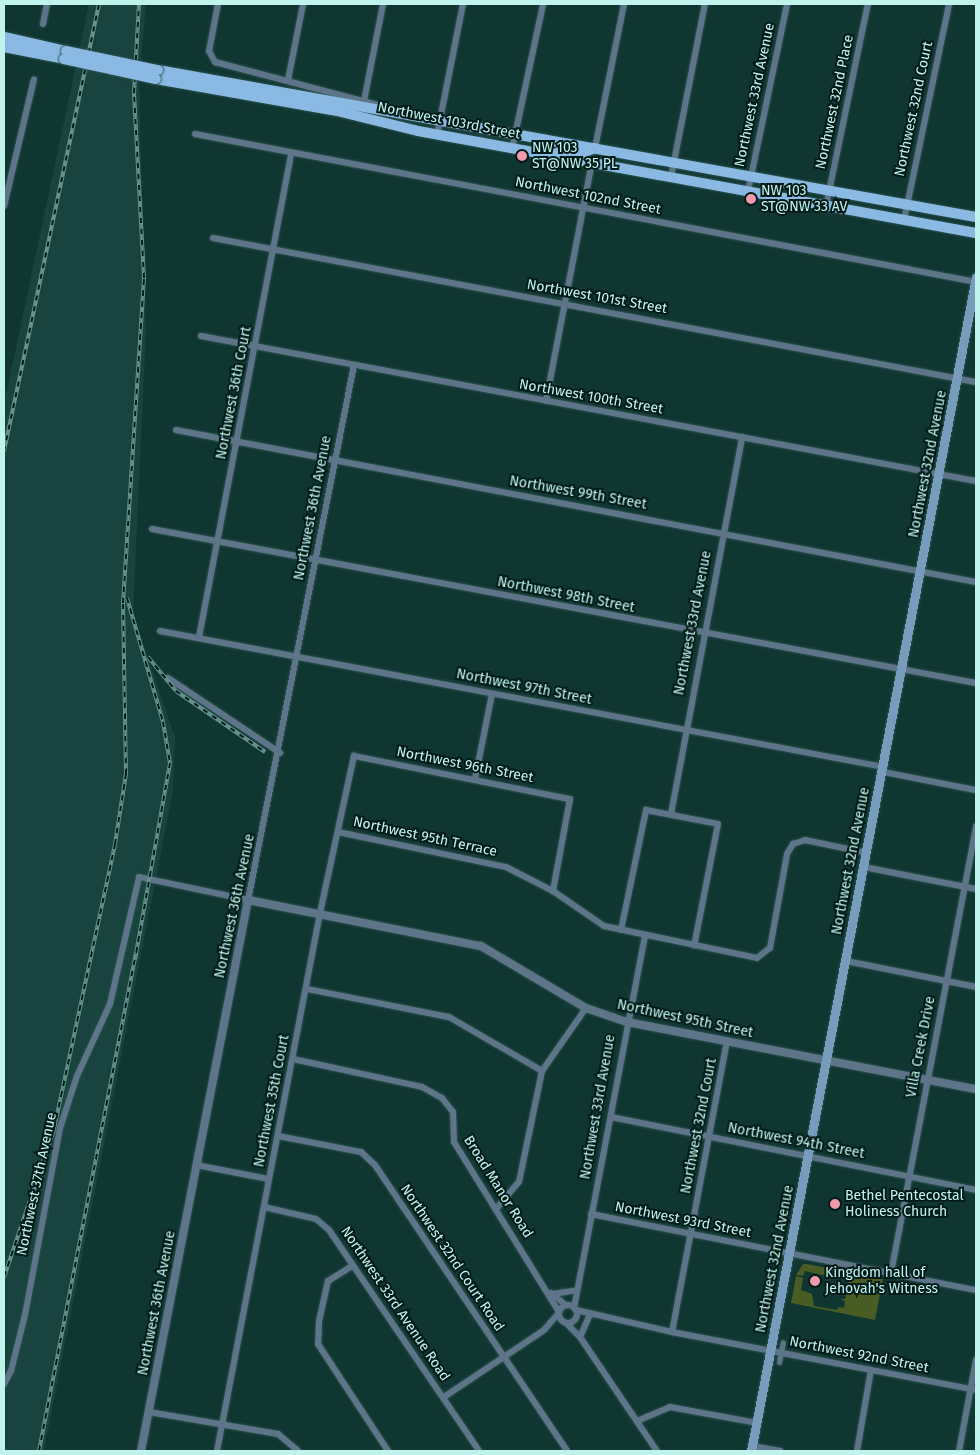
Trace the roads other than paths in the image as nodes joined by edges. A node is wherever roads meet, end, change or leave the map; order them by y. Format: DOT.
graph roads {
  1 [pos="47,4"];
  2 [pos="218,4"];
  3 [pos="303,4"];
  4 [pos="383,4"];
  5 [pos="463,4"];
  6 [pos="542,4"];
  7 [pos="624,4"];
  8 [pos="705,4"];
  9 [pos="787,4"];
  10 [pos="868,4"];
  11 [pos="949,4"];
  12 [pos="43,24"];
  13 [pos="4,38"];
  14 [pos="4,46"];
  15 [pos="65,55"];
  16 [pos="157,74"];
  17 [pos="34,79"];
  18 [pos="288,80"];
  19 [pos="364,101"];
  20 [pos="403,114"];
  21 [pos="440,120"];
  22 [pos="516,133"];
  23 [pos="195,134"];
  24 [pos="437,134"];
  25 [pos="512,148"];
  26 [pos="595,148"];
  27 [pos="291,154"];
  28 [pos="635,154"];
  29 [pos="552,156"];
  30 [pos="674,162"];
  31 [pos="592,163"];
  32 [pos="751,175"];
  33 [pos="671,177"];
  34 [pos="829,190"];
  35 [pos="748,191"];
  36 [pos="907,204"];
  37 [pos="4,206"];
  38 [pos="826,206"];
  39 [pos="584,208"];
  40 [pos="976,217"];
  41 [pos="904,220"];
  42 [pos="976,233"];
  43 [pos="213,238"];
  44 [pos="274,248"];
  45 [pos="976,280"];
  46 [pos="566,305"];
  47 [pos="201,336"];
  48 [pos="256,346"];
  49 [pos="354,365"];
  50 [pos="958,379"];
  51 [pos="976,382"];
  52 [pos="546,401"];
  53 [pos="176,430"];
  54 [pos="742,437"];
  55 [pos="237,442"];
  56 [pos="334,460"];
  57 [pos="940,475"];
  58 [pos="976,481"];
  59 [pos="152,529"];
  60 [pos="723,534"];
  61 [pos="219,541"];
  62 [pos="316,560"];
  63 [pos="921,572"];
  64 [pos="976,582"];
  65 [pos="160,631"];
  66 [pos="705,633"];
  67 [pos="199,638"];
  68 [pos="296,656"];
  69 [pos="902,668"];
  70 [pos="168,678"];
  71 [pos="976,683"];
  72 [pos="492,694"];
  73 [pos="686,730"];
  74 [pos="280,752"];
  75 [pos="354,756"];
  76 [pos="883,769"];
  77 [pos="475,779"];
  78 [pos="976,790"];
  79 [pos="672,814"];
  80 [pos="976,826"];
  81 [pos="338,832"];
  82 [pos="867,853"];
  83 [pos="864,867"];
  84 [pos="139,877"];
  85 [pos="965,887"];
  86 [pos="976,889"];
  87 [pos="553,891"];
  88 [pos="248,900"];
  89 [pos="320,912"];
  90 [pos="621,930"];
  91 [pos="645,936"];
  92 [pos="694,946"];
  93 [pos="846,961"];
  94 [pos="946,981"];
  95 [pos="976,987"];
  96 [pos="307,989"];
  97 [pos="586,1008"];
  98 [pos="627,1022"];
  99 [pos="727,1042"];
  100 [pos="293,1059"];
  101 [pos="827,1060"];
  102 [pos="542,1071"];
  103 [pos="928,1080"];
  104 [pos="976,1089"];
  105 [pos="611,1117"];
  106 [pos="278,1136"];
  107 [pos="709,1137"];
  108 [pos="808,1157"];
  109 [pos="196,1165"];
  110 [pos="908,1176"];
  111 [pos="269,1179"];
  112 [pos="976,1190"];
  113 [pos="264,1207"];
  114 [pos="496,1209"];
  115 [pos="591,1214"];
  116 [pos="691,1235"];
  117 [pos="790,1254"];
  118 [pos="352,1266"];
  119 [pos="891,1273"];
  120 [pos="577,1282"];
  121 [pos="976,1290"];
  122 [pos="573,1291"];
  123 [pos="550,1292"];
  124 [pos="566,1305"];
  125 [pos="559,1312"];
  126 [pos="575,1314"];
  127 [pos="590,1315"];
  128 [pos="565,1322"];
  129 [pos="544,1330"];
  130 [pos="672,1332"];
  131 [pos="580,1337"];
  132 [pos="783,1342"];
  133 [pos="771,1351"];
  134 [pos="781,1353"];
  135 [pos="504,1358"];
  136 [pos="976,1360"];
  137 [pos="779,1362"];
  138 [pos="871,1370"];
  139 [pos="4,1384"];
  140 [pos="974,1389"];
  141 [pos="444,1397"];
  142 [pos="149,1412"];
  143 [pos="637,1421"];
  144 [pos="222,1423"];
  145 [pos="757,1423"];
  146 [pos="752,1448"];
  147 [pos="296,1449"];
  148 [pos="141,1451"];
  149 [pos="216,1451"];
  150 [pos="388,1451"];
  151 [pos="479,1451"];
  152 [pos="567,1451"];
  153 [pos="657,1451"];
  154 [pos="781,1451"];
  155 [pos="857,1451"];
  156 [pos="959,1451"];
  1 -- 12 [label="street"];
  2 -- 18 [label="street, Northwest 103rd Street"];
  3 -- 18 [label="street"];
  4 -- 19 [label="street"];
  5 -- 21 [label="street"];
  6 -- 22 [label="street"];
  7 -- 26 [label="street"];
  8 -- 30 [label="street"];
  9 -- 32 [label="street, Northwest 33rd Avenue"];
  10 -- 34 [label="street, Northwest 32nd Place"];
  11 -- 36 [label="street, Northwest 32nd Court"];
  13 -- 15 [label="main road"];
  14 -- 15 [label="main road"];
  15 -- 16 [label="main road, Northwest 103rd Street, bridge"];
  16 -- 20 [label="main road, Northwest 103rd Street"];
  16 -- 24 [label="main road, Northwest 103rd Street"];
  17 -- 37 [label="street"];
  18 -- 19 [label="street, Northwest 103rd Street"];
  19 -- 20 [label="street, Northwest 103rd Street"];
  20 -- 21 [label="main road, Northwest 103rd Street"];
  21 -- 22 [label="main road, Northwest 103rd Street"];
  21 -- 24 [label="street"];
  22 -- 25 [label="street"];
  22 -- 26 [label="main road, Northwest 103rd Street"];
  23 -- 27 [label="street, Northwest 102nd Street"];
  24 -- 25 [label="main road, Northwest 103rd Street"];
  25 -- 29 [label="main road, Northwest 103rd Street"];
  26 -- 28 [label="main road, Northwest 103rd Street"];
  26 -- 29 [label="main road"];
  27 -- 39 [label="street, Northwest 102nd Street"];
  27 -- 44 [label="street, Northwest 36th Court"];
  28 -- 30 [label="main road, Northwest 103rd Street"];
  28 -- 31 [label="main road"];
  29 -- 31 [label="main road, Northwest 103rd Street"];
  30 -- 32 [label="main road, Northwest 103rd Street"];
  30 -- 33 [label="street"];
  31 -- 33 [label="main road, Northwest 103rd Street"];
  31 -- 39 [label="street"];
  32 -- 34 [label="main road, Northwest 103rd Street"];
  32 -- 35 [label="street, Northwest 33rd Avenue"];
  33 -- 35 [label="main road, Northwest 103rd Street"];
  34 -- 36 [label="main road, Northwest 103rd Street"];
  34 -- 38 [label="street, Northwest 32nd Place"];
  35 -- 38 [label="main road, Northwest 103rd Street"];
  36 -- 40 [label="main road, Northwest 103rd Street"];
  36 -- 41 [label="street, Northwest 32nd Court"];
  38 -- 41 [label="main road, Northwest 103rd Street"];
  39 -- 45 [label="street, Northwest 102nd Street"];
  39 -- 46 [label="street"];
  41 -- 42 [label="main road, Northwest 103rd Street"];
  43 -- 44 [label="street, Northwest 101st Street"];
  44 -- 46 [label="street, Northwest 101st Street"];
  44 -- 48 [label="street, Northwest 36th Court"];
  45 -- 50 [label="main road, Northwest 32nd Avenue"];
  46 -- 50 [label="street, Northwest 101st Street"];
  46 -- 52 [label="street"];
  47 -- 48 [label="street, Northwest 100th Street"];
  48 -- 49 [label="street, Northwest 100th Street"];
  48 -- 55 [label="street, Northwest 36th Court"];
  49 -- 52 [label="street, Northwest 100th Street"];
  49 -- 56 [label="street, Northwest 36th Avenue"];
  50 -- 51 [label="street, Northwest 101st Street"];
  50 -- 57 [label="main road, Northwest 32nd Avenue"];
  52 -- 54 [label="street, Northwest 100th Street"];
  53 -- 55 [label="street, Northwest 99th Street"];
  54 -- 57 [label="street, Northwest 100th Street"];
  54 -- 60 [label="street, Northwest 33rd Avenue"];
  55 -- 56 [label="street, Northwest 99th Street"];
  55 -- 61 [label="street, Northwest 36th Court"];
  56 -- 60 [label="street, Northwest 99th Street"];
  56 -- 62 [label="street, Northwest 36th Avenue"];
  57 -- 58 [label="street, Northwest 100th Street"];
  57 -- 63 [label="main road, Northwest 32nd Avenue"];
  59 -- 61 [label="street, Northwest 98th Street"];
  60 -- 63 [label="street, Northwest 99th Street"];
  60 -- 66 [label="street, Northwest 33rd Avenue"];
  61 -- 62 [label="street, Northwest 98th Street"];
  61 -- 67 [label="street, Northwest 36th Court"];
  62 -- 66 [label="street, Northwest 98th Street"];
  62 -- 68 [label="street, Northwest 36th Avenue"];
  63 -- 64 [label="street, Northwest 99th Street"];
  63 -- 69 [label="main road, Northwest 32nd Avenue"];
  65 -- 67 [label="street, Northwest 97th Street"];
  66 -- 69 [label="street, Northwest 98th Street"];
  66 -- 73 [label="street, Northwest 33rd Avenue"];
  67 -- 68 [label="street, Northwest 97th Street"];
  68 -- 72 [label="street, Northwest 97th Street"];
  68 -- 74 [label="street, Northwest 36th Avenue"];
  69 -- 71 [label="street, Northwest 98th Street"];
  69 -- 76 [label="main road, Northwest 32nd Avenue"];
  70 -- 74 [label="street"];
  72 -- 73 [label="street, Northwest 97th Street"];
  72 -- 77 [label="street"];
  73 -- 76 [label="street, Northwest 97th Street"];
  73 -- 79 [label="street, Northwest 33rd Avenue"];
  74 -- 88 [label="street, Northwest 36th Avenue"];
  75 -- 77 [label="street, Northwest 96th Street"];
  75 -- 81 [label="street, Northwest 35th Court"];
  76 -- 78 [label="street, Northwest 97th Street"];
  76 -- 82 [label="main road, Northwest 32nd Avenue"];
  77 -- 87 [label="street, Northwest 96th Street"];
  79 -- 90 [label="street"];
  79 -- 92 [label="street"];
  80 -- 85 [label="street, Villa Creek Drive"];
  81 -- 87 [label="street, Northwest 95th Terrace"];
  81 -- 89 [label="street, Northwest 35th Court"];
  82 -- 83 [label="main road, Northwest 32nd Avenue"];
  82 -- 92 [label="street, Northwest 95th Terrace"];
  83 -- 85 [label="street"];
  83 -- 93 [label="main road, Northwest 32nd Avenue"];
  84 -- 88 [label="street, Northwest 95th Street"];
  84 -- 139 [label="street, Northwest 37th Avenue"];
  85 -- 86 [label="street"];
  85 -- 94 [label="street, Villa Creek Drive"];
  87 -- 90 [label="street, Northwest 95th Terrace"];
  88 -- 89 [label="street, Northwest 95th Street"];
  88 -- 109 [label="street, Northwest 36th Avenue"];
  89 -- 96 [label="street, Northwest 35th Court"];
  89 -- 97 [label="street, Northwest 95th Street"];
  90 -- 91 [label="street, Northwest 95th Terrace"];
  91 -- 92 [label="street, Northwest 95th Terrace"];
  91 -- 98 [label="street, Northwest 33rd Avenue"];
  93 -- 94 [label="street"];
  93 -- 101 [label="main road, Northwest 32nd Avenue"];
  94 -- 95 [label="street"];
  94 -- 103 [label="street, Villa Creek Drive"];
  96 -- 100 [label="street, Northwest 35th Court"];
  96 -- 102 [label="street"];
  97 -- 98 [label="street, Northwest 95th Street"];
  97 -- 102 [label="street"];
  98 -- 99 [label="street, Northwest 95th Street"];
  98 -- 105 [label="street, Northwest 33rd Avenue"];
  99 -- 101 [label="street, Northwest 95th Street"];
  99 -- 107 [label="street, Northwest 32nd Court"];
  100 -- 106 [label="street, Northwest 35th Court"];
  100 -- 114 [label="street, Broad Manor Road"];
  101 -- 103 [label="street, Northwest 95th Street"];
  101 -- 108 [label="main road, Northwest 32nd Avenue"];
  102 -- 114 [label="street"];
  103 -- 104 [label="street, Northwest 95th Street"];
  103 -- 110 [label="street, Villa Creek Drive"];
  105 -- 107 [label="street, Northwest 94th Street"];
  105 -- 115 [label="street, Northwest 33rd Avenue"];
  106 -- 111 [label="street, Northwest 35th Court"];
  106 -- 135 [label="street, Northwest 32nd Court Road"];
  107 -- 108 [label="street, Northwest 94th Street"];
  107 -- 116 [label="street, Northwest 32nd Court"];
  108 -- 110 [label="street, Northwest 94th Street"];
  108 -- 117 [label="main road, Northwest 32nd Avenue"];
  109 -- 111 [label="street"];
  109 -- 142 [label="street, Northwest 36th Avenue"];
  110 -- 112 [label="street, Northwest 94th Street"];
  110 -- 119 [label="street, Villa Creek Drive"];
  111 -- 113 [label="street, Northwest 35th Court"];
  113 -- 118 [label="street, Northwest 33rd Avenue Road"];
  113 -- 144 [label="street, Northwest 35th Court"];
  114 -- 123 [label="street, Broad Manor Road"];
  115 -- 116 [label="street, Northwest 93rd Street"];
  115 -- 120 [label="street, Northwest 33rd Avenue"];
  116 -- 117 [label="street, Northwest 93rd Street"];
  116 -- 130 [label="street, Northwest 32nd Court"];
  117 -- 119 [label="street, Northwest 93rd Street"];
  117 -- 133 [label="main road, Northwest 32nd Avenue"];
  118 -- 141 [label="street, Northwest 33rd Avenue Road"];
  118 -- 150 [label="street"];
  119 -- 121 [label="street, Northwest 93rd Street"];
  120 -- 122 [label="street, Northwest 33rd Avenue"];
  120 -- 126 [label="street, Northwest 33rd Avenue"];
  122 -- 123 [label="street"];
  122 -- 124 [label="street, Northwest 33rd Avenue"];
  123 -- 124 [label="street, Broad Manor Road"];
  123 -- 125 [label="street, Broad Manor Road"];
  124 -- 125 [label="street"];
  124 -- 126 [label="street, Broad Manor Road"];
  125 -- 128 [label="street, Broad Manor Road"];
  125 -- 129 [label="street"];
  126 -- 127 [label="street, Northwest 92nd Street"];
  126 -- 128 [label="street, Northwest 92nd Street"];
  126 -- 131 [label="street"];
  127 -- 130 [label="street, Northwest 92nd Street"];
  127 -- 131 [label="street"];
  128 -- 129 [label="street, Northwest 92nd Street"];
  128 -- 131 [label="street"];
  129 -- 135 [label="street"];
  130 -- 133 [label="street, Northwest 92nd Street"];
  131 -- 143 [label="street"];
  132 -- 134 [label="street"];
  133 -- 134 [label="street, Northwest 92nd Street"];
  133 -- 145 [label="main road, Northwest 32nd Avenue"];
  134 -- 137 [label="street"];
  134 -- 138 [label="street, Northwest 92nd Street"];
  135 -- 141 [label="street"];
  135 -- 152 [label="street, Northwest 32nd Court Road"];
  136 -- 140 [label="street"];
  138 -- 140 [label="street, Northwest 92nd Street"];
  138 -- 155 [label="street"];
  140 -- 156 [label="street"];
  141 -- 151 [label="street, Northwest 33rd Avenue Road"];
  142 -- 144 [label="street"];
  142 -- 148 [label="street, Northwest 36th Avenue"];
  143 -- 145 [label="street"];
  143 -- 153 [label="street"];
  144 -- 147 [label="street"];
  144 -- 149 [label="street, Northwest 35th Court"];
  145 -- 146 [label="main road, Northwest 32nd Avenue"];
  146 -- 154 [label="street"];
}
